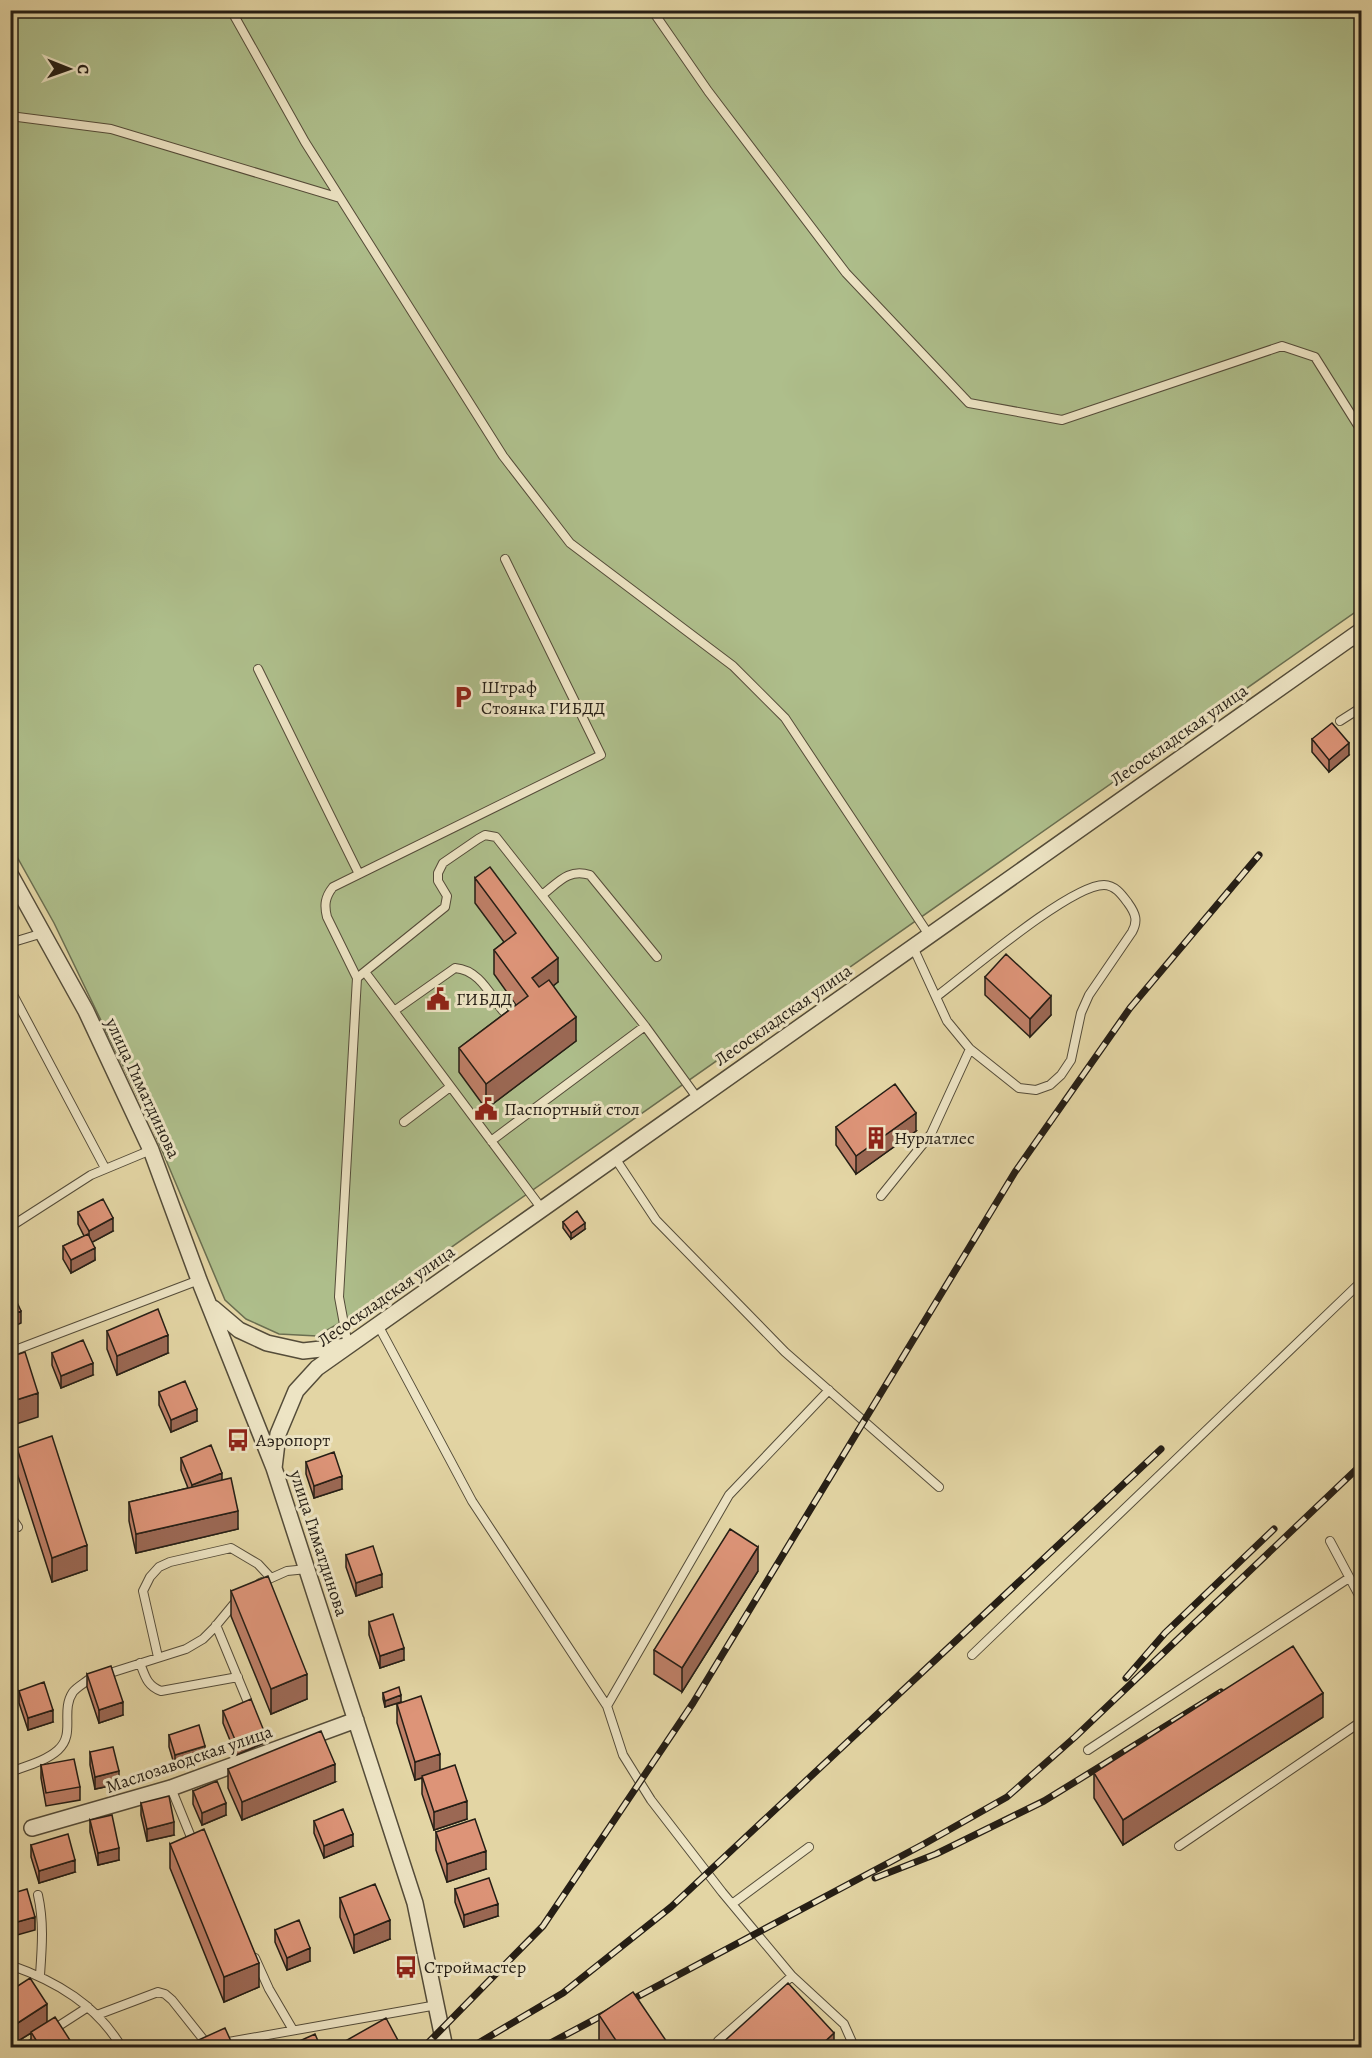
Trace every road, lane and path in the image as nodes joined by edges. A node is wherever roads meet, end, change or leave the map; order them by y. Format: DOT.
graph roads {
  1 [pos="231,10"];
  2 [pos="652,10"];
  3 [pos="10,116"];
  4 [pos="340,198"];
  5 [pos="1362,432"];
  6 [pos="505,559"];
  7 [pos="1357,633"];
  8 [pos="1362,651"];
  9 [pos="258,669"];
  10 [pos="1362,707"];
  11 [pos="1340,721"];
  12 [pos="10,874"];
  13 [pos="359,874"];
  14 [pos="542,895"];
  15 [pos="43,933"];
  16 [pos="929,935"];
  17 [pos="10,943"];
  18 [pos="914,947"];
  19 [pos="657,957"];
  20 [pos="365,972"];
  21 [pos="357,978"];
  22 [pos="10,989"];
  23 [pos="936,997"];
  24 [pos="394,1011"];
  25 [pos="503,1011"];
  26 [pos="645,1026"];
  27 [pos="970,1049"];
  28 [pos="450,1087"];
  29 [pos="698,1099"];
  30 [pos="404,1122"];
  31 [pos="491,1141"];
  32 [pos="151,1150"];
  33 [pos="615,1158"];
  34 [pos="105,1168"];
  35 [pos="881,1196"];
  36 [pos="542,1209"];
  37 [pos="10,1227"];
  38 [pos="199,1280"];
  39 [pos="1362,1281"];
  40 [pos="210,1306"];
  41 [pos="378,1325"];
  42 [pos="348,1346"];
  43 [pos="10,1352"];
  44 [pos="829,1390"];
  45 [pos="274,1468"];
  46 [pos="939,1487"];
  47 [pos="10,1515"];
  48 [pos="18,1527"];
  49 [pos="1330,1541"];
  50 [pos="307,1569"];
  51 [pos="271,1578"];
  52 [pos="1349,1578"];
  53 [pos="251,1590"];
  54 [pos="243,1596"];
  55 [pos="1362,1601"];
  56 [pos="216,1625"];
  57 [pos="972,1655"];
  58 [pos="158,1657"];
  59 [pos="140,1663"];
  60 [pos="238,1677"];
  61 [pos="247,1700"];
  62 [pos="607,1706"];
  63 [pos="356,1720"];
  64 [pos="1362,1721"];
  65 [pos="1088,1750"];
  66 [pos="10,1772"];
  67 [pos="171,1788"];
  68 [pos="32,1828"];
  69 [pos="195,1846"];
  70 [pos="1179,1846"];
  71 [pos="809,1847"];
  72 [pos="38,1894"];
  73 [pos="732,1904"];
  74 [pos="251,1947"];
  75 [pos="10,1965"];
  76 [pos="40,1975"];
  77 [pos="792,1976"];
  78 [pos="437,2005"];
  79 [pos="88,2007"];
  80 [pos="97,2015"];
  81 [pos="293,2030"];
  82 [pos="718,2041"];
  83 [pos="26,2048"];
  84 [pos="122,2048"];
  85 [pos="445,2048"];
  86 [pos="852,2048"];
  1 -- 4 [label="lane"];
  2 -- 5 [label="lane"];
  3 -- 4 [label="lane"];
  4 -- 16 [label="lane"];
  6 -- 13 [label="lane"];
  7 -- 8 [label="lane"];
  7 -- 16 [label="street, Лесоскладская улица"];
  9 -- 13 [label="lane"];
  10 -- 11 [label="lane"];
  12 -- 15 [label="street, улица Гиматдинова"];
  13 -- 21 [label="lane"];
  14 -- 19 [label="lane"];
  14 -- 20 [label="lane"];
  14 -- 26 [label="lane"];
  15 -- 17 [label="lane"];
  15 -- 32 [label="street, улица Гиматдинова"];
  16 -- 18 [label="street, Лесоскладская улица"];
  18 -- 23 [label="lane"];
  18 -- 29 [label="street, Лесоскладская улица"];
  20 -- 21 [label="lane"];
  20 -- 24 [label="lane"];
  21 -- 42 [label="lane"];
  22 -- 34 [label="lane"];
  23 -- 27 [label="lane"];
  23 -- 27 [label="lane"];
  24 -- 25 [label="lane"];
  24 -- 28 [label="lane"];
  26 -- 29 [label="lane"];
  26 -- 31 [label="lane"];
  27 -- 35 [label="lane"];
  28 -- 30 [label="lane"];
  28 -- 31 [label="lane"];
  29 -- 33 [label="street, Лесоскладская улица"];
  31 -- 36 [label="lane"];
  32 -- 34 [label="lane"];
  32 -- 38 [label="street, улица Гиматдинова"];
  33 -- 36 [label="street, Лесоскладская улица"];
  33 -- 44 [label="lane"];
  34 -- 37 [label="lane"];
  36 -- 41 [label="street, Лесоскладская улица"];
  38 -- 40 [label="street, улица Гиматдинова"];
  38 -- 43 [label="lane"];
  39 -- 57 [label="lane"];
  40 -- 42 [label="street"];
  40 -- 45 [label="street, улица Гиматдинова"];
  41 -- 42 [label="street, Лесоскладская улица"];
  41 -- 62 [label="lane"];
  42 -- 45 [label="street, Лесоскладская улица"];
  44 -- 46 [label="lane"];
  44 -- 62 [label="lane"];
  45 -- 50 [label="street, улица Гиматдинова"];
  47 -- 48 [label="lane"];
  49 -- 52 [label="lane"];
  50 -- 51 [label="lane"];
  50 -- 63 [label="street, улица Гиматдинова"];
  51 -- 53 [label="lane"];
  51 -- 58 [label="lane"];
  52 -- 55 [label="lane"];
  52 -- 65 [label="lane"];
  54 -- 56 [label="lane"];
  56 -- 58 [label="lane"];
  56 -- 60 [label="lane"];
  58 -- 59 [label="lane"];
  59 -- 60 [label="lane"];
  59 -- 66 [label="lane"];
  60 -- 61 [label="lane"];
  62 -- 73 [label="lane"];
  63 -- 67 [label="street, Маслозаводская улица"];
  63 -- 78 [label="street, улица Гиматдинова"];
  64 -- 70 [label="lane"];
  67 -- 68 [label="street, Маслозаводская улица"];
  67 -- 69 [label="lane"];
  71 -- 73 [label="lane"];
  72 -- 76 [label="lane"];
  73 -- 77 [label="lane"];
  74 -- 81 [label="lane"];
  75 -- 76 [label="lane"];
  76 -- 79 [label="lane"];
  77 -- 82 [label="lane"];
  77 -- 86 [label="lane"];
  78 -- 81 [label="lane"];
  78 -- 85 [label="street, улица Гиматдинова"];
  79 -- 80 [label="lane"];
  79 -- 83 [label="lane"];
  80 -- 81 [label="lane"];
  80 -- 84 [label="lane"];
}
